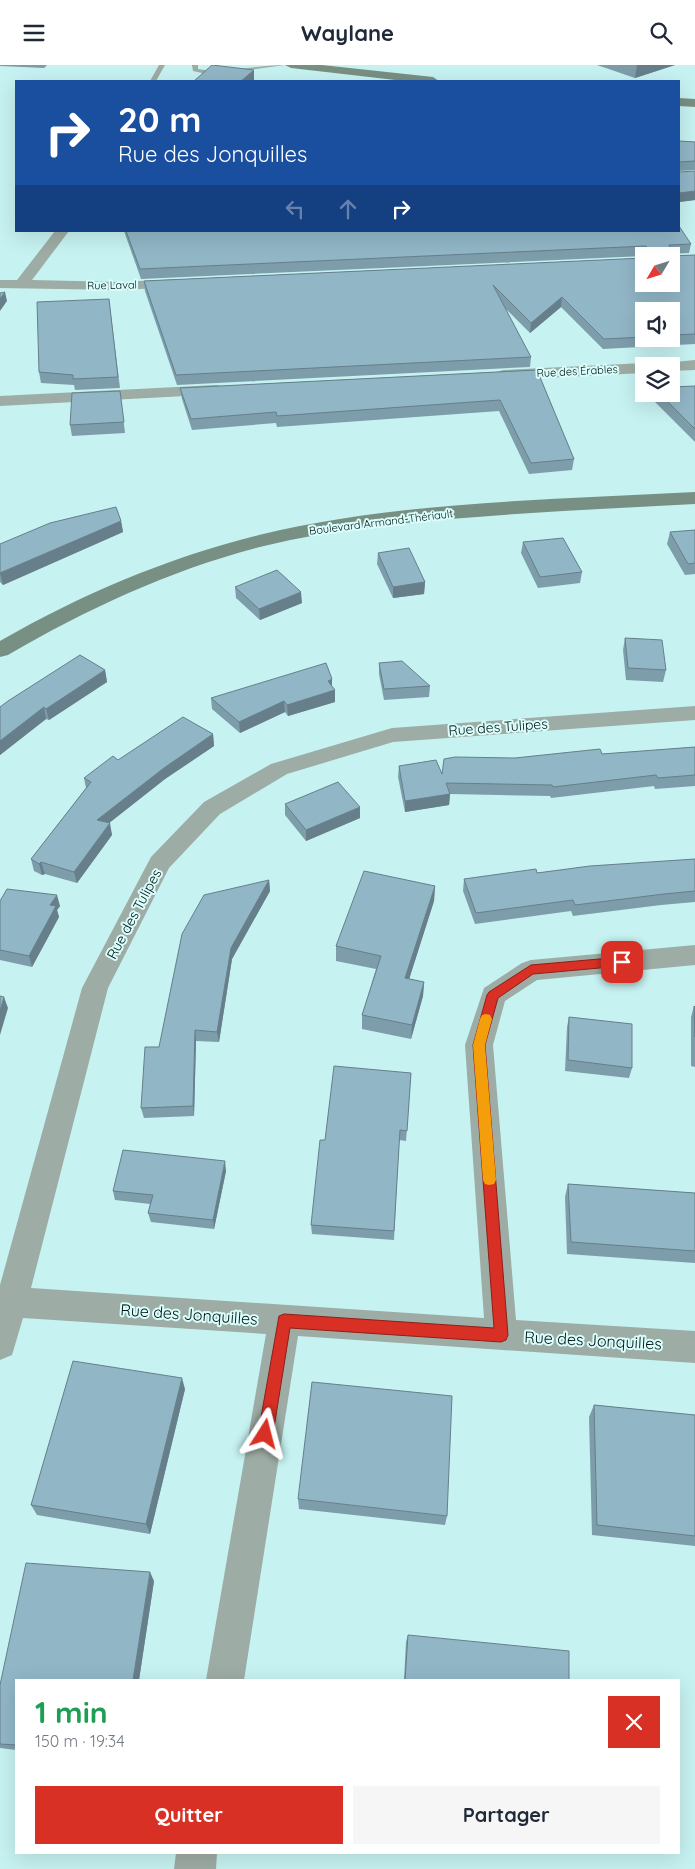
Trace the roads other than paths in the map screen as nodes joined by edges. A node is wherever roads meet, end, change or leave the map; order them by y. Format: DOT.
graph roads {
  1 [pos="162,65"];
  2 [pos="195,65"];
  3 [pos="282,65"];
  4 [pos="291,65"];
  5 [pos="317,65"];
  6 [pos="340,71"];
  7 [pos="154,80"];
  8 [pos="424,80"];
  9 [pos="680,102"];
  10 [pos="695,103"];
  11 [pos="61,232"];
  12 [pos="189,283"];
  13 [pos="0,284"];
  14 [pos="21,285"];
  15 [pos="695,365"];
  16 [pos="680,366"];
  17 [pos="635,368"];
  18 [pos="485,376"];
  19 [pos="228,389"];
  20 [pos="0,401"];
  21 [pos="695,497"];
  22 [pos="0,650"];
  23 [pos="695,713"];
  24 [pos="695,955"];
  25 [pos="12,1302"];
  26 [pos="284,1321"];
  27 [pos="501,1335"];
  28 [pos="0,1344"];
  29 [pos="695,1347"];
  30 [pos="225,1679"];
  31 [pos="197,1854"];
  32 [pos="194,1869"];
  1 -- 7 [label="lane"];
  2 -- 3 [label="lane"];
  4 -- 6 [label="street"];
  5 -- 6 [label="street"];
  6 -- 8 [label="street"];
  9 -- 10 [label="street"];
  11 -- 14 [label="street"];
  12 -- 14 [label="street, Rue Laval"];
  13 -- 14 [label="street, Rue Laval"];
  15 -- 16 [label="street"];
  17 -- 18 [label="street, Rue des Érables"];
  19 -- 20 [label="street"];
  21 -- 22 [label="street, Boulevard Armand-Thériault"];
  23 -- 25 [label="street, Rue des Tulipes"];
  24 -- 27 [label="street"];
  25 -- 26 [label="street, Rue des Jonquilles"];
  25 -- 28 [label="street, Rue des Tulipes"];
  26 -- 27 [label="street, Rue des Jonquilles"];
  26 -- 30 [label="street"];
  27 -- 29 [label="street, Rue des Jonquilles"];
  31 -- 32 [label="street"];
}
